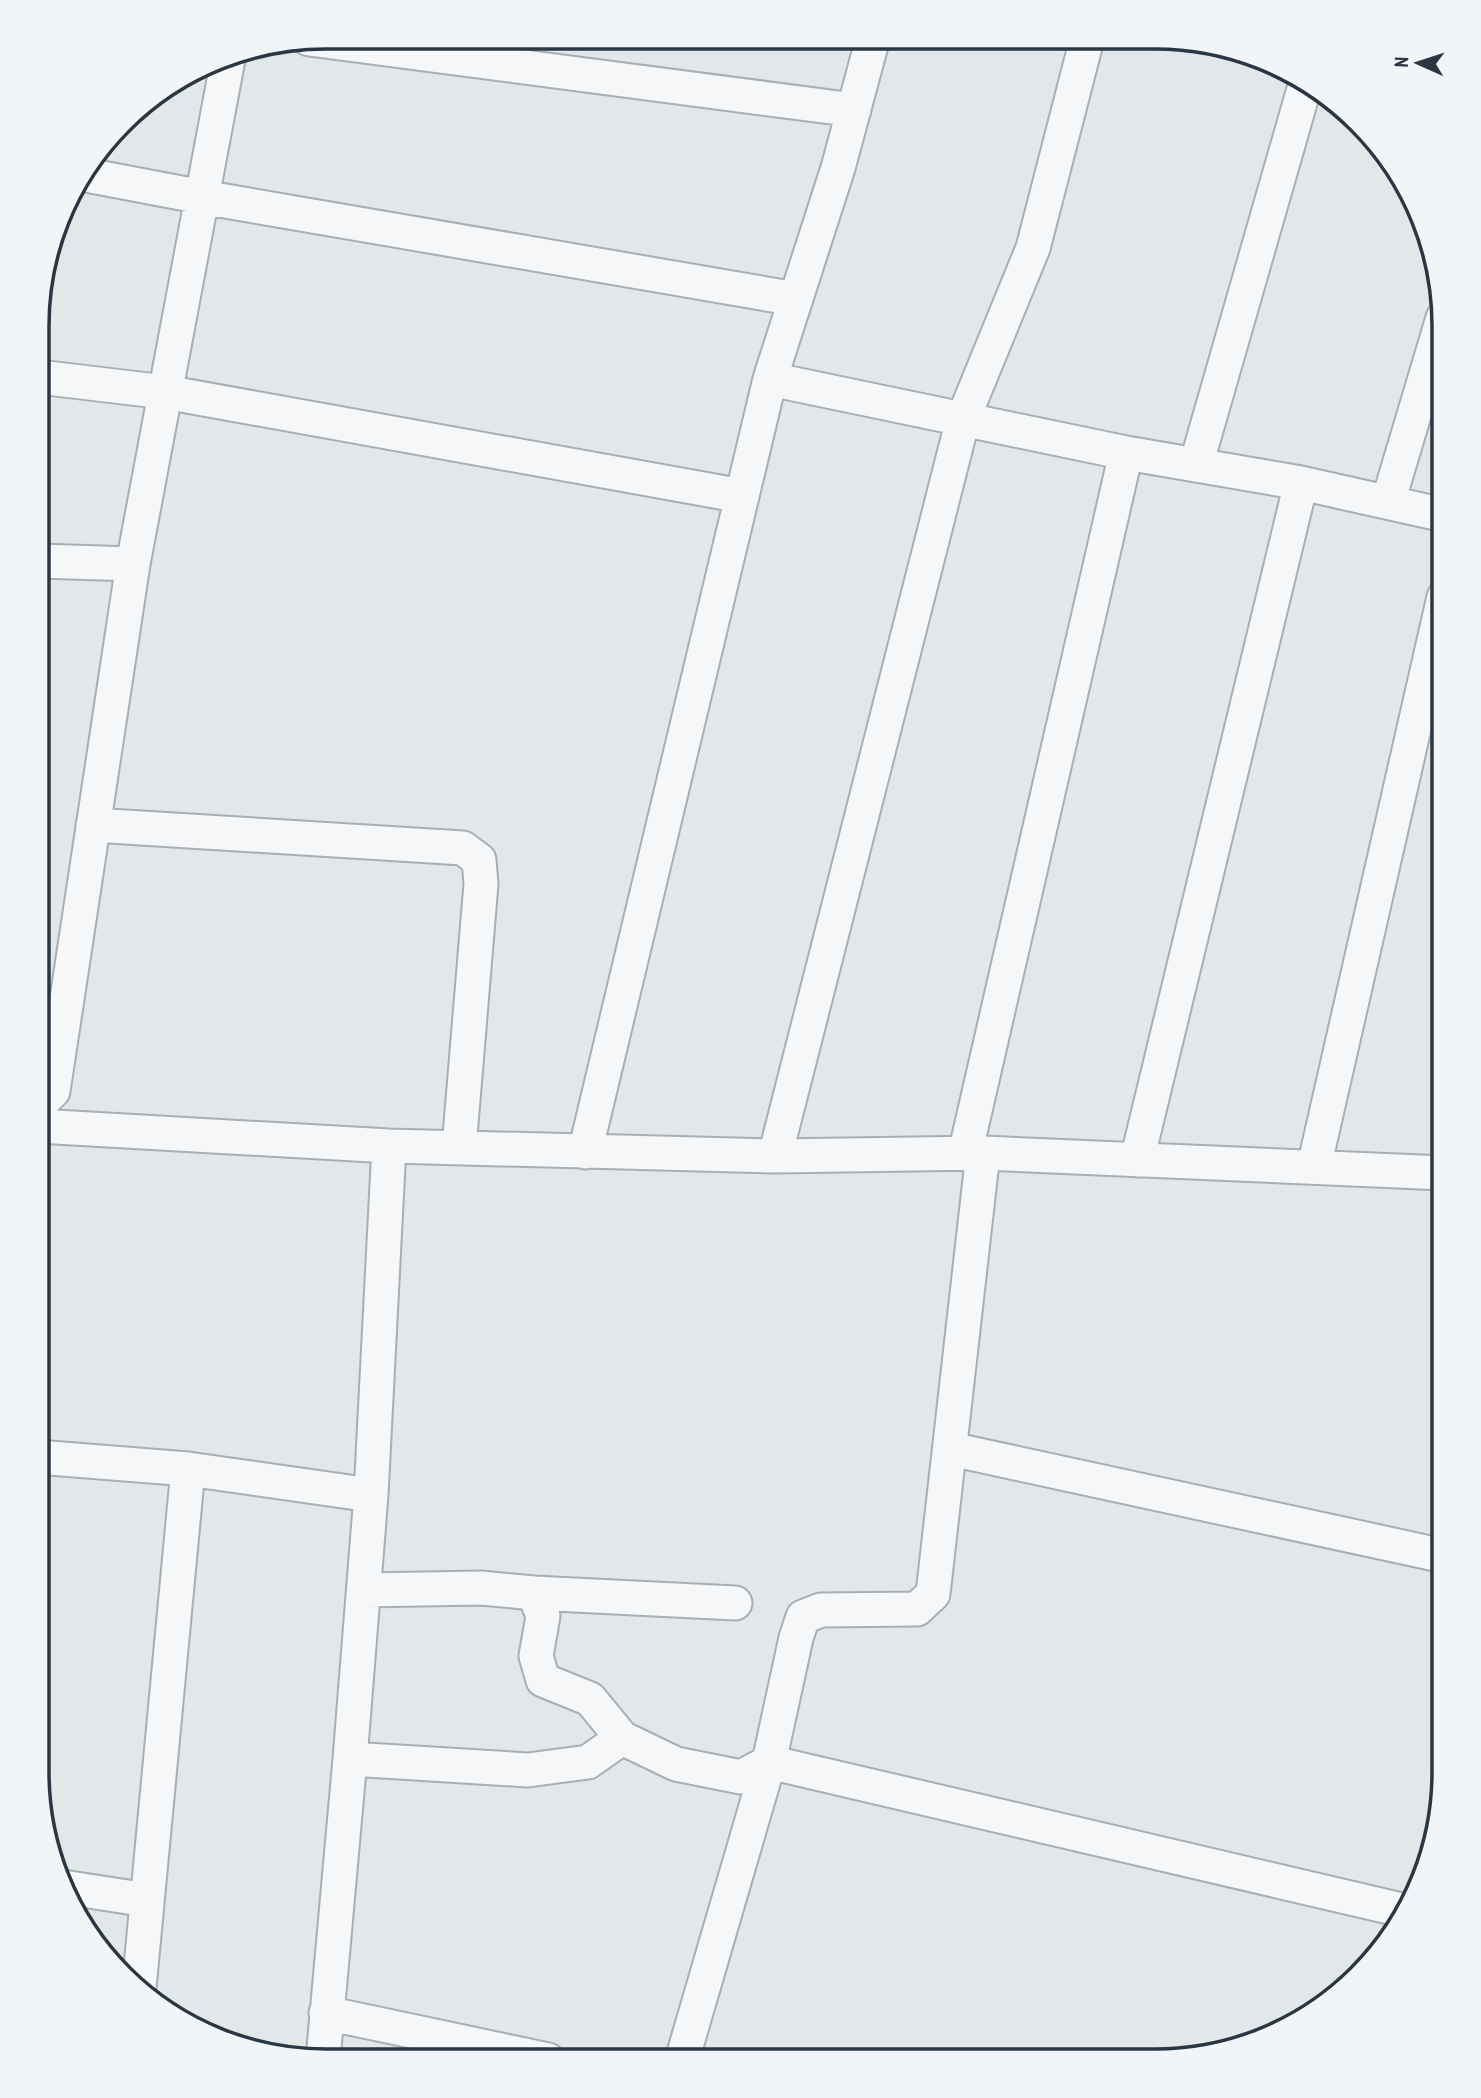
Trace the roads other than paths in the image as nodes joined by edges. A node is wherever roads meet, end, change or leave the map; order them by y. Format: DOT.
graph roads {
  1 [pos="386,49"];
  2 [pos="870,49"];
  3 [pos="1084,49"];
  4 [pos="226,68"];
  5 [pos="1303,92"];
  6 [pos="854,110"];
  7 [pos="93,176"];
  8 [pos="202,197"];
  9 [pos="796,299"];
  10 [pos="1432,355"];
  11 [pos="49,378"];
  12 [pos="770,379"];
  13 [pos="165,392"];
  14 [pos="963,419"];
  15 [pos="1126,453"];
  16 [pos="1196,465"];
  17 [pos="1301,483"];
  18 [pos="742,496"];
  19 [pos="1388,502"];
  20 [pos="1432,512"];
  21 [pos="49,561"];
  22 [pos="133,564"];
  23 [pos="1432,650"];
  24 [pos="93,825"];
  25 [pos="49,1095"];
  26 [pos="49,1127"];
  27 [pos="389,1146"];
  28 [pos="459,1148"];
  29 [pos="585,1152"];
  30 [pos="974,1153"];
  31 [pos="775,1156"];
  32 [pos="1137,1160"];
  33 [pos="1314,1167"];
  34 [pos="1432,1172"];
  35 [pos="951,1449"];
  36 [pos="49,1458"];
  37 [pos="188,1469"];
  38 [pos="372,1495"];
  39 [pos="1432,1553"];
  40 [pos="364,1590"];
  41 [pos="534,1593"];
  42 [pos="735,1603"];
  43 [pos="622,1738"];
  44 [pos="350,1759"];
  45 [pos="769,1762"];
  46 [pos="75,1888"];
  47 [pos="147,1900"];
  48 [pos="1396,1909"];
  49 [pos="140,1977"];
  50 [pos="326,2012"];
  51 [pos="324,2049"];
  52 [pos="497,2049"];
  53 [pos="685,2049"];
  1 -- 6 [label="street"];
  2 -- 6 [label="street"];
  3 -- 14 [label="street"];
  4 -- 8 [label="street"];
  5 -- 16 [label="street"];
  6 -- 9 [label="street"];
  7 -- 8 [label="street"];
  8 -- 9 [label="street"];
  8 -- 13 [label="street"];
  9 -- 12 [label="street"];
  10 -- 19 [label="street"];
  11 -- 13 [label="street"];
  12 -- 14 [label="street"];
  12 -- 18 [label="street"];
  13 -- 18 [label="street"];
  13 -- 22 [label="street"];
  14 -- 15 [label="street"];
  14 -- 31 [label="street"];
  15 -- 16 [label="street"];
  15 -- 30 [label="street"];
  16 -- 17 [label="street"];
  17 -- 19 [label="street"];
  17 -- 32 [label="street"];
  18 -- 29 [label="street"];
  19 -- 20 [label="street"];
  21 -- 22 [label="street"];
  22 -- 24 [label="street"];
  23 -- 33 [label="street"];
  24 -- 25 [label="street"];
  24 -- 28 [label="street"];
  26 -- 27 [label="street"];
  27 -- 28 [label="street"];
  27 -- 38 [label="street"];
  28 -- 29 [label="street"];
  29 -- 31 [label="street"];
  30 -- 31 [label="street"];
  30 -- 32 [label="street"];
  30 -- 35 [label="street"];
  32 -- 33 [label="street"];
  33 -- 34 [label="street"];
  35 -- 39 [label="street"];
  35 -- 45 [label="street"];
  36 -- 37 [label="street"];
  37 -- 38 [label="street"];
  37 -- 47 [label="street"];
  38 -- 40 [label="street"];
  40 -- 41 [label="street"];
  40 -- 44 [label="street"];
  41 -- 42 [label="street"];
  41 -- 43 [label="street"];
  43 -- 44 [label="street"];
  43 -- 45 [label="street"];
  44 -- 50 [label="street"];
  45 -- 48 [label="street"];
  45 -- 53 [label="street"];
  46 -- 47 [label="street"];
  47 -- 49 [label="street"];
  50 -- 51 [label="street"];
  50 -- 52 [label="street"];
}
